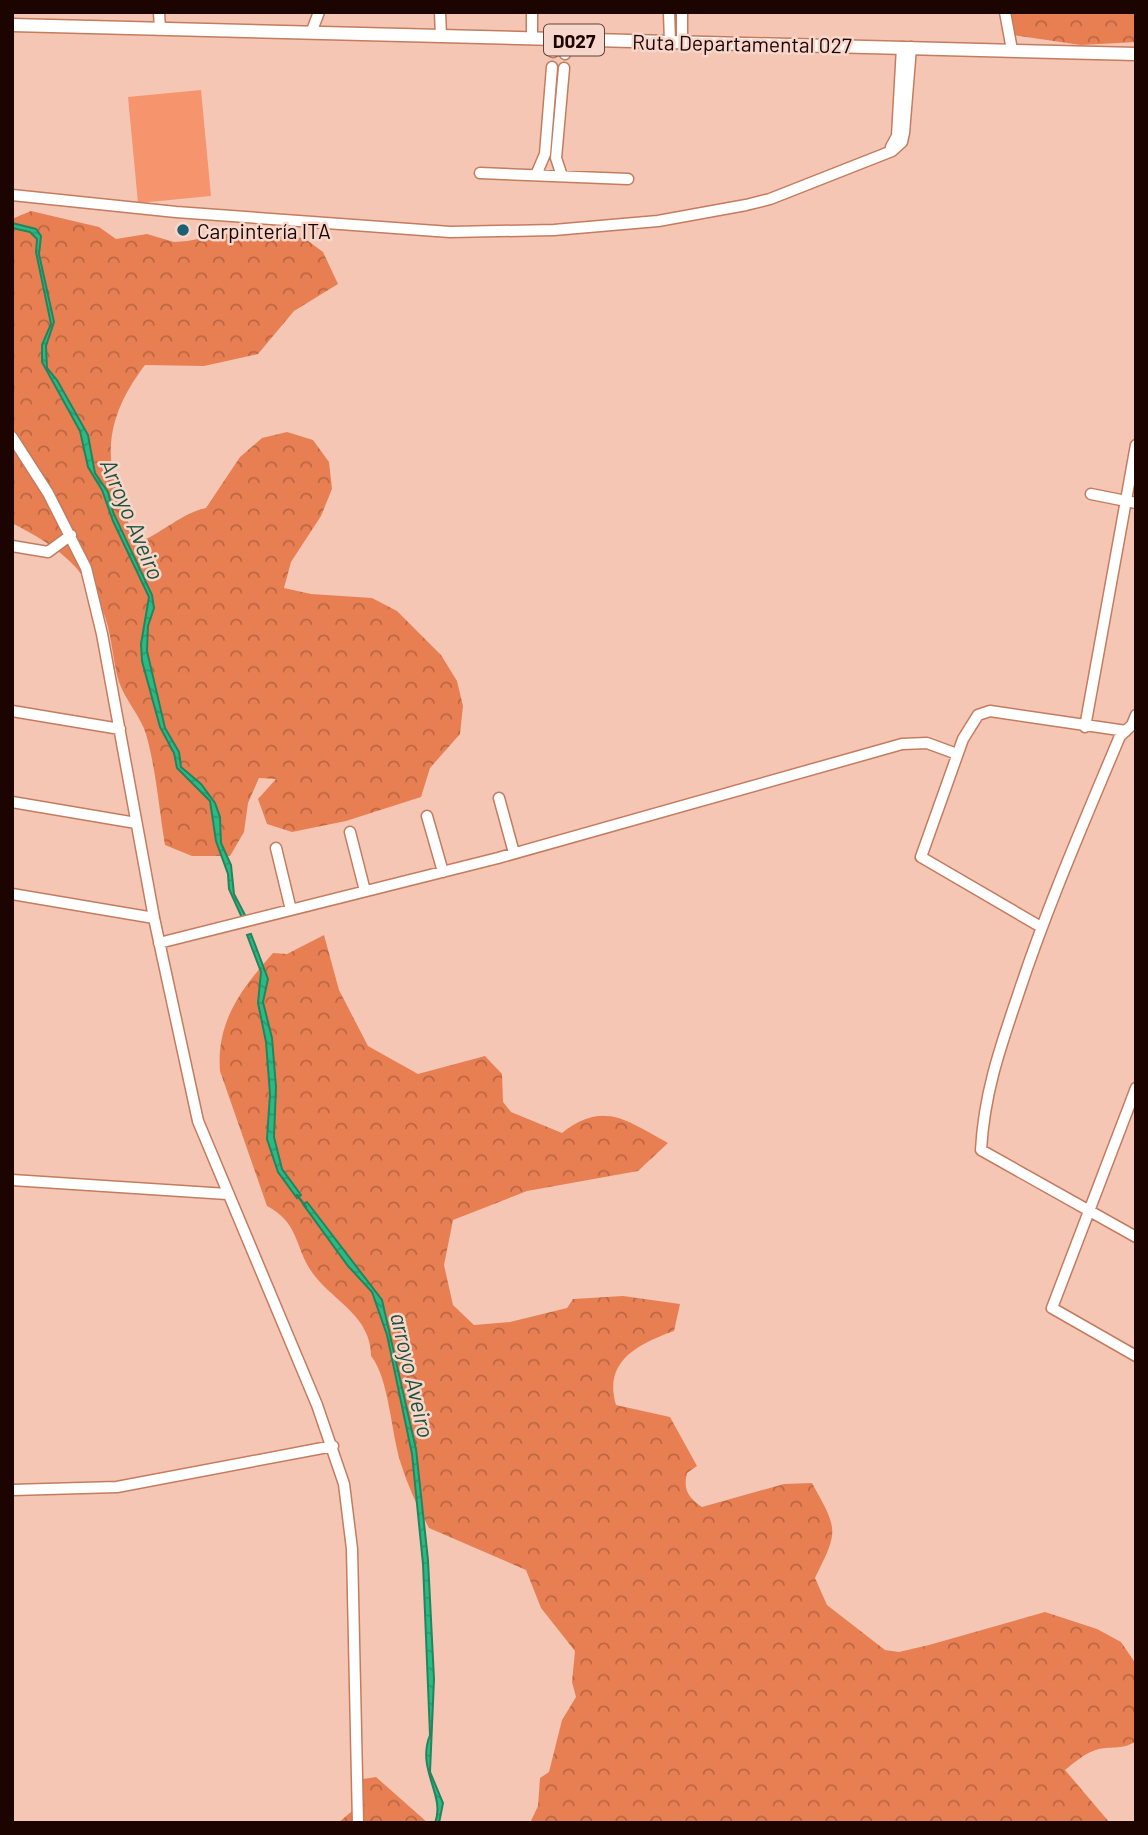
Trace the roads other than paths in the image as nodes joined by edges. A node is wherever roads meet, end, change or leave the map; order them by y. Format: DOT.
graph roads {
  1 [pos="159,12"];
  2 [pos="318,12"];
  3 [pos="440,12"];
  4 [pos="532,12"];
  5 [pos="669,12"];
  6 [pos="682,12"];
  7 [pos="1005,12"];
  8 [pos="12,25"];
  9 [pos="160,29"];
  10 [pos="311,33"];
  11 [pos="441,36"];
  12 [pos="533,38"];
  13 [pos="676,42"];
  14 [pos="558,44"];
  15 [pos="906,47"];
  16 [pos="1012,50"];
  17 [pos="565,54"];
  18 [pos="1136,54"];
  19 [pos="551,67"];
  20 [pos="564,68"];
  21 [pos="481,173"];
  22 [pos="536,176"];
  23 [pos="562,176"];
  24 [pos="628,179"];
  25 [pos="12,195"];
  26 [pos="12,437"];
  27 [pos="1136,445"];
  28 [pos="1091,495"];
  29 [pos="1130,502"];
  30 [pos="71,535"];
  31 [pos="12,546"];
  32 [pos="12,710"];
  33 [pos="1136,715"];
  34 [pos="1084,727"];
  35 [pos="120,729"];
  36 [pos="1126,731"];
  37 [pos="957,754"];
  38 [pos="499,798"];
  39 [pos="12,802"];
  40 [pos="427,816"];
  41 [pos="136,823"];
  42 [pos="350,832"];
  43 [pos="276,848"];
  44 [pos="514,853"];
  45 [pos="443,872"];
  46 [pos="365,891"];
  47 [pos="12,894"];
  48 [pos="291,910"];
  49 [pos="154,919"];
  50 [pos="1041,927"];
  51 [pos="159,943"];
  52 [pos="1136,1088"];
  53 [pos="12,1180"];
  54 [pos="227,1195"];
  55 [pos="1089,1211"];
  56 [pos="1136,1237"];
  57 [pos="1136,1356"];
  58 [pos="333,1446"];
  59 [pos="12,1490"];
  60 [pos="358,1823"];
  1 -- 9 [label="street"];
  2 -- 10 [label="street"];
  3 -- 11 [label="street"];
  4 -- 12 [label="street"];
  5 -- 13 [label="street"];
  6 -- 13 [label="street"];
  7 -- 16 [label="street"];
  8 -- 9 [label="main road, Ruta Departamental 027 / D027"];
  9 -- 10 [label="main road, Ruta Departamental 027 / D027"];
  10 -- 11 [label="main road, Ruta Departamental 027 / D027"];
  11 -- 12 [label="main road, Ruta Departamental 027 / D027"];
  12 -- 14 [label="main road, Ruta Departamental 027 / D027"];
  13 -- 14 [label="main road, Ruta Departamental 027 / D027"];
  13 -- 15 [label="main road, Ruta Departamental 027 / D027"];
  14 -- 17 [label="street"];
  15 -- 16 [label="main road, Ruta Departamental 027 / D027"];
  15 -- 25 [label="street"];
  16 -- 18 [label="main road, Ruta Departamental 027 / D027"];
  19 -- 22 [label="street"];
  20 -- 23 [label="street"];
  21 -- 22 [label="street"];
  22 -- 23 [label="street"];
  23 -- 24 [label="street"];
  26 -- 30 [label="street"];
  27 -- 29 [label="street"];
  28 -- 29 [label="street"];
  29 -- 34 [label="street"];
  30 -- 31 [label="street"];
  30 -- 35 [label="street"];
  32 -- 35 [label="street"];
  33 -- 36 [label="street"];
  34 -- 36 [label="street"];
  34 -- 37 [label="street"];
  35 -- 41 [label="street"];
  36 -- 50 [label="street"];
  37 -- 44 [label="street"];
  37 -- 50 [label="street"];
  38 -- 44 [label="street"];
  39 -- 41 [label="street"];
  40 -- 45 [label="street"];
  41 -- 49 [label="street"];
  42 -- 46 [label="street"];
  43 -- 48 [label="street"];
  44 -- 45 [label="street"];
  45 -- 46 [label="street"];
  46 -- 48 [label="street"];
  47 -- 49 [label="street"];
  48 -- 51 [label="street"];
  49 -- 51 [label="street"];
  50 -- 55 [label="street"];
  51 -- 54 [label="street"];
  52 -- 55 [label="street"];
  53 -- 54 [label="street"];
  54 -- 58 [label="street"];
  55 -- 56 [label="street"];
  55 -- 57 [label="street"];
  58 -- 59 [label="street"];
  58 -- 60 [label="street"];
}
